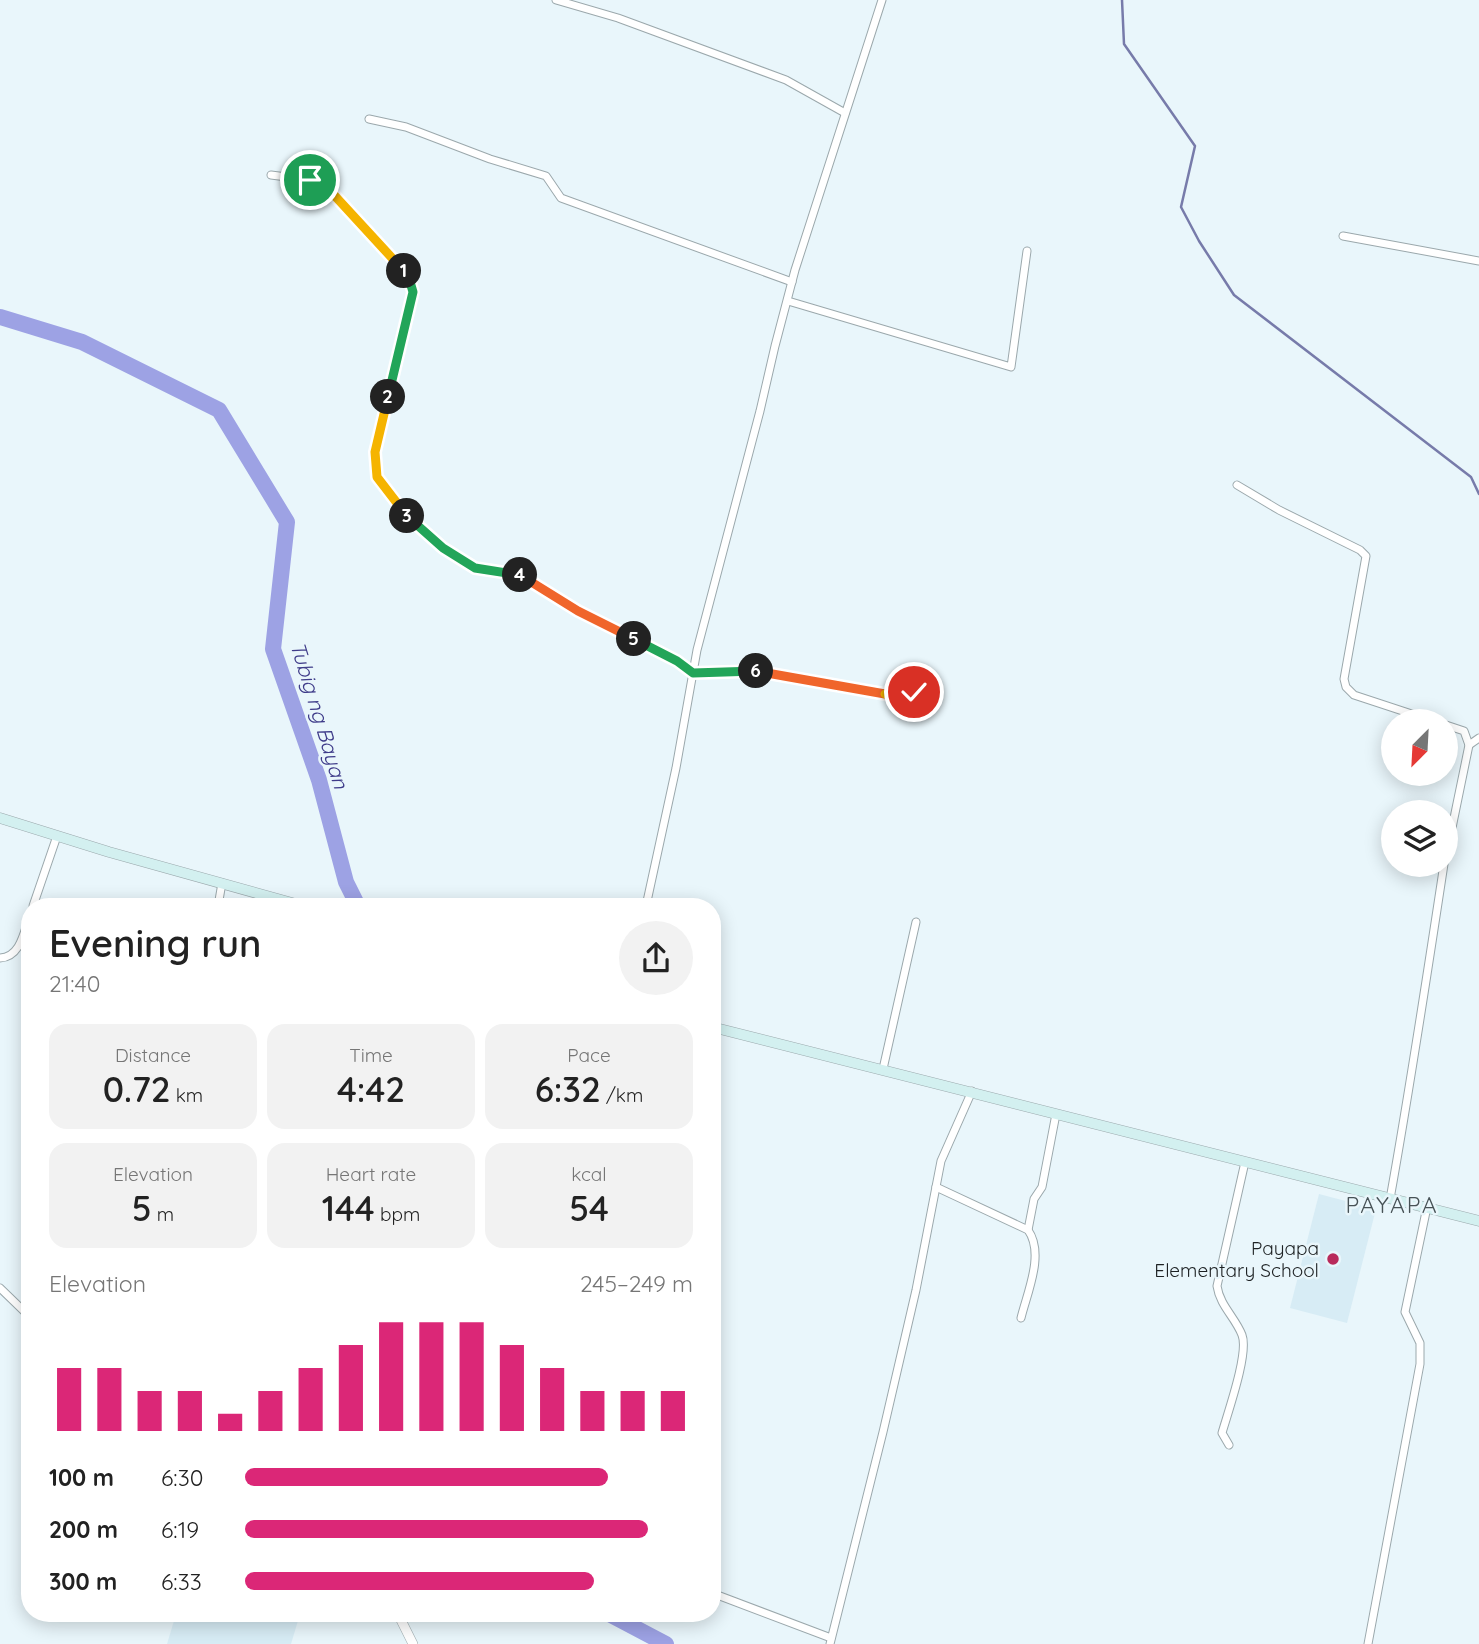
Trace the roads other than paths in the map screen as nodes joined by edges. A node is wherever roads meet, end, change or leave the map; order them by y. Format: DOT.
graph roads {
  1 [pos="556,0"];
  2 [pos="882,0"];
  3 [pos="845,113"];
  4 [pos="369,119"];
  5 [pos="271,175"];
  6 [pos="1343,236"];
  7 [pos="1027,251"];
  8 [pos="1479,261"];
  9 [pos="792,282"];
  10 [pos="788,301"];
  11 [pos="1237,485"];
  12 [pos="925,671"];
  13 [pos="693,673"];
  14 [pos="1396,709"];
  15 [pos="1458,729"];
  16 [pos="1479,738"];
  17 [pos="1469,746"];
  18 [pos="1458,800"];
  19 [pos="0,818"];
  20 [pos="57,836"];
  21 [pos="1442,877"];
  22 [pos="222,883"];
  23 [pos="36,898"];
  24 [pos="219,898"];
  25 [pos="275,898"];
  26 [pos="648,898"];
  27 [pos="916,922"];
  28 [pos="21,937"];
  29 [pos="0,958"];
  30 [pos="721,1029"];
  31 [pos="883,1069"];
  32 [pos="972,1091"];
  33 [pos="1056,1114"];
  34 [pos="1245,1162"];
  35 [pos="936,1187"];
  36 [pos="1390,1199"];
  37 [pos="1427,1207"];
  38 [pos="1479,1221"];
  39 [pos="1028,1230"];
  40 [pos="0,1288"];
  41 [pos="21,1308"];
  42 [pos="1021,1318"];
  43 [pos="1229,1445"];
  44 [pos="721,1597"];
  45 [pos="402,1622"];
  46 [pos="830,1641"];
  47 [pos="413,1644"];
  48 [pos="1368,1644"];
  1 -- 3 [label="street"];
  2 -- 3 [label="street"];
  3 -- 9 [label="street"];
  4 -- 9 [label="street"];
  5 -- 13 [label="street"];
  6 -- 8 [label="street"];
  7 -- 10 [label="street"];
  9 -- 10 [label="street"];
  10 -- 13 [label="street"];
  11 -- 14 [label="street"];
  12 -- 13 [label="street"];
  13 -- 26 [label="street"];
  15 -- 17 [label="street"];
  16 -- 17 [label="street"];
  17 -- 18 [label="street"];
  19 -- 20 [label="main road"];
  20 -- 22 [label="main road"];
  20 -- 23 [label="street"];
  21 -- 36 [label="street"];
  22 -- 24 [label="street"];
  22 -- 25 [label="main road"];
  27 -- 31 [label="street"];
  28 -- 29 [label="street"];
  30 -- 31 [label="main road"];
  31 -- 32 [label="main road"];
  32 -- 33 [label="main road"];
  32 -- 35 [label="street"];
  33 -- 34 [label="main road"];
  33 -- 39 [label="street"];
  34 -- 36 [label="main road"];
  34 -- 43 [label="street"];
  35 -- 39 [label="street"];
  35 -- 46 [label="street"];
  36 -- 37 [label="main road"];
  37 -- 38 [label="main road"];
  37 -- 48 [label="street"];
  39 -- 42 [label="street"];
  40 -- 41 [label="street"];
  44 -- 46 [label="street"];
  45 -- 47 [label="street"];
}
